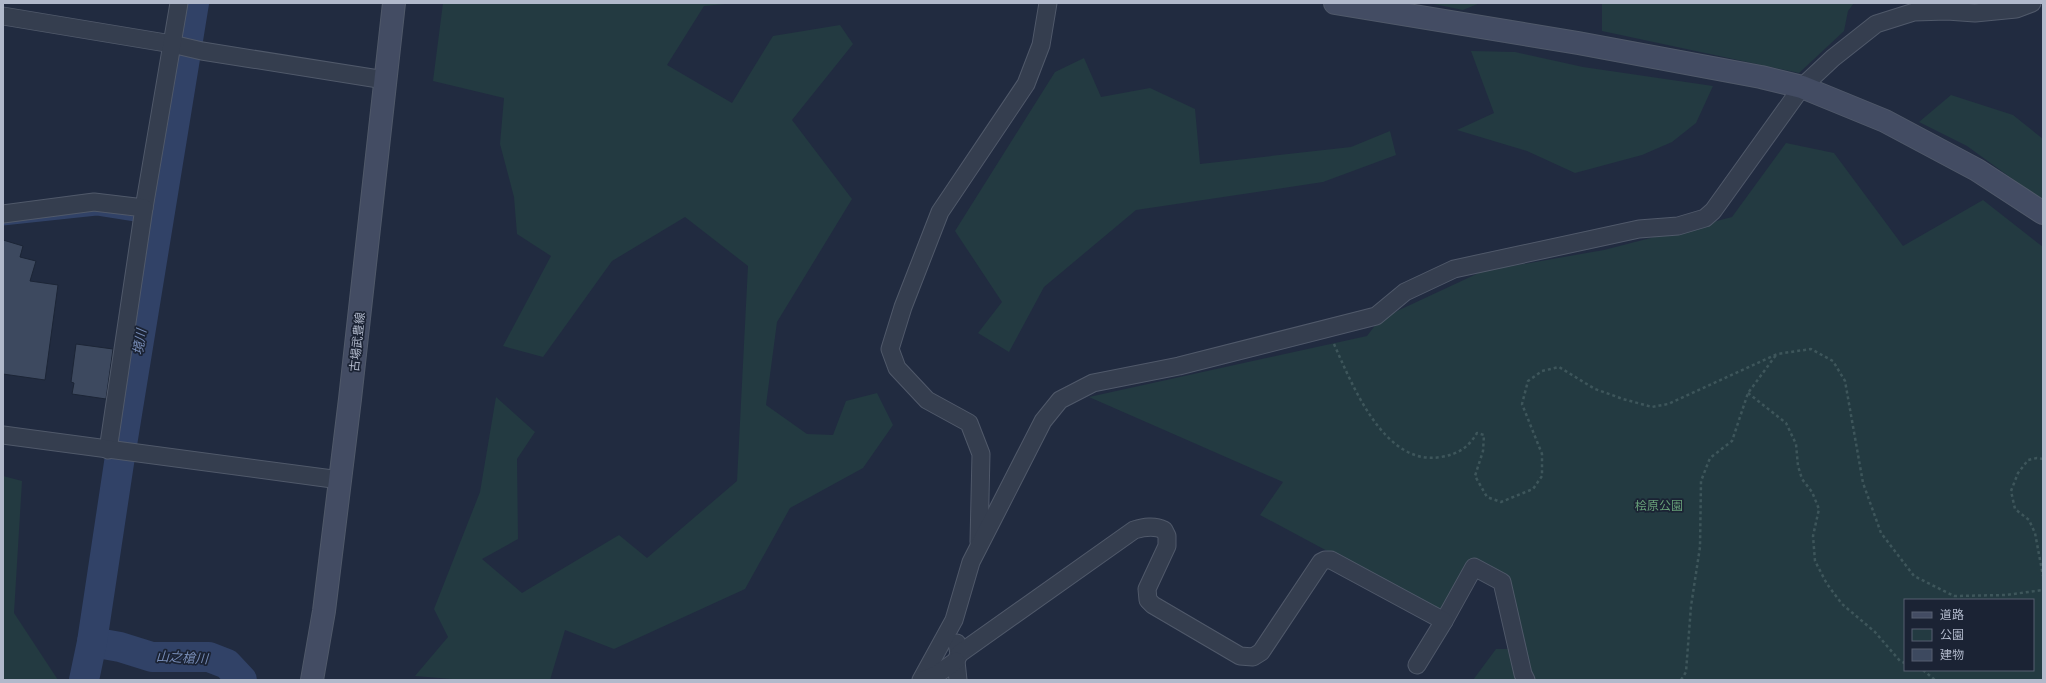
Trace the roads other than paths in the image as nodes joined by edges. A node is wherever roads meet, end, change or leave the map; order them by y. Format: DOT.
graph roads {
  1 [pos="179,3"];
  2 [pos="394,3"];
  3 [pos="1048,3"];
  4 [pos="1335,3"];
  5 [pos="2029,4"];
  6 [pos="3,16"];
  7 [pos="173,44"];
  8 [pos="385,80"];
  9 [pos="1802,88"];
  10 [pos="144,208"];
  11 [pos="2043,213"];
  12 [pos="3,214"];
  13 [pos="3,435"];
  14 [pos="108,450"];
  15 [pos="340,480"];
  16 [pos="979,546"];
  17 [pos="954,620"];
  18 [pos="1444,621"];
  19 [pos="958,657"];
  20 [pos="1418,665"];
  21 [pos="312,680"];
  22 [pos="922,680"];
  23 [pos="958,680"];
  24 [pos="1526,680"];
  1 -- 7 [label="street"];
  2 -- 8 [label="street, 古場武豊線"];
  3 -- 16 [label="street"];
  4 -- 9 [label="street"];
  5 -- 9 [label="street"];
  6 -- 7 [label="street"];
  7 -- 8 [label="street"];
  7 -- 10 [label="street"];
  8 -- 15 [label="street, 古場武豊線"];
  9 -- 11 [label="street"];
  9 -- 16 [label="street"];
  10 -- 12 [label="street"];
  10 -- 14 [label="street"];
  13 -- 14 [label="street"];
  14 -- 15 [label="street"];
  15 -- 21 [label="street, 古場武豊線"];
  16 -- 17 [label="street"];
  17 -- 19 [label="street"];
  17 -- 22 [label="street"];
  18 -- 19 [label="street"];
  18 -- 20 [label="street"];
  18 -- 24 [label="street"];
  19 -- 22 [label="street"];
  19 -- 23 [label="street"];
}
